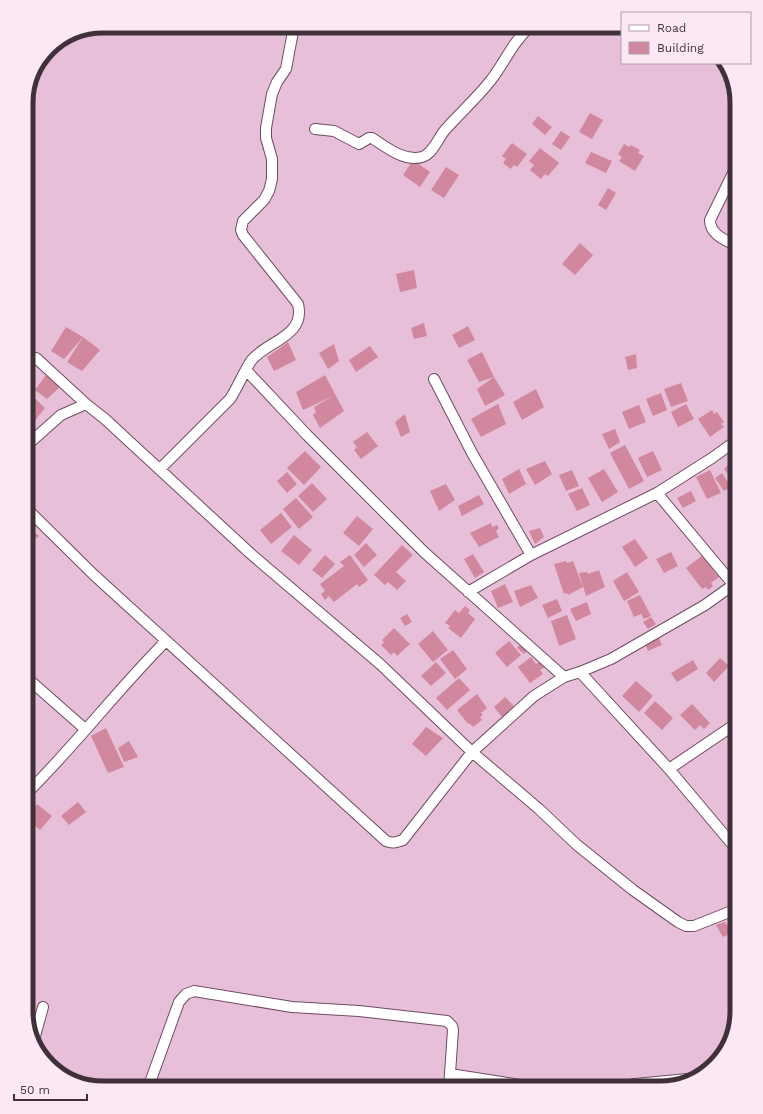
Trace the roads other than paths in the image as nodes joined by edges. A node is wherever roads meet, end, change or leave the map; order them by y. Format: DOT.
graph roads {
  1 [pos="293,33"];
  2 [pos="523,33"];
  3 [pos="315,128"];
  4 [pos="730,179"];
  5 [pos="730,242"];
  6 [pos="36,358"];
  7 [pos="246,370"];
  8 [pos="434,379"];
  9 [pos="86,404"];
  10 [pos="33,440"];
  11 [pos="730,445"];
  12 [pos="160,469"];
  13 [pos="657,493"];
  14 [pos="33,516"];
  15 [pos="531,555"];
  16 [pos="730,581"];
  17 [pos="730,590"];
  18 [pos="468,592"];
  19 [pos="166,640"];
  20 [pos="580,672"];
  21 [pos="564,677"];
  22 [pos="33,683"];
  23 [pos="730,728"];
  24 [pos="85,729"];
  25 [pos="472,752"];
  26 [pos="669,769"];
  27 [pos="33,787"];
  28 [pos="730,842"];
  29 [pos="730,913"];
  30 [pos="43,1007"];
  31 [pos="36,1032"];
  32 [pos="450,1074"];
  33 [pos="151,1081"];
  34 [pos="450,1081"];
  35 [pos="495,1081"];
  1 -- 7 [label="street"];
  2 -- 3 [label="street"];
  4 -- 5 [label="street"];
  6 -- 9 [label="street"];
  7 -- 12 [label="street"];
  7 -- 18 [label="street"];
  8 -- 15 [label="street"];
  9 -- 10 [label="street"];
  9 -- 12 [label="street"];
  11 -- 13 [label="street"];
  12 -- 25 [label="street"];
  13 -- 15 [label="street"];
  13 -- 16 [label="street"];
  14 -- 19 [label="street"];
  15 -- 18 [label="street"];
  17 -- 20 [label="street"];
  18 -- 21 [label="street"];
  19 -- 24 [label="street"];
  19 -- 25 [label="street"];
  20 -- 21 [label="street"];
  20 -- 26 [label="street"];
  21 -- 25 [label="street"];
  22 -- 24 [label="street"];
  23 -- 26 [label="street"];
  24 -- 27 [label="street"];
  25 -- 29 [label="street"];
  26 -- 28 [label="street"];
  30 -- 31 [label="street"];
  32 -- 33 [label="street"];
  32 -- 34 [label="street"];
  32 -- 35 [label="street"];
}
